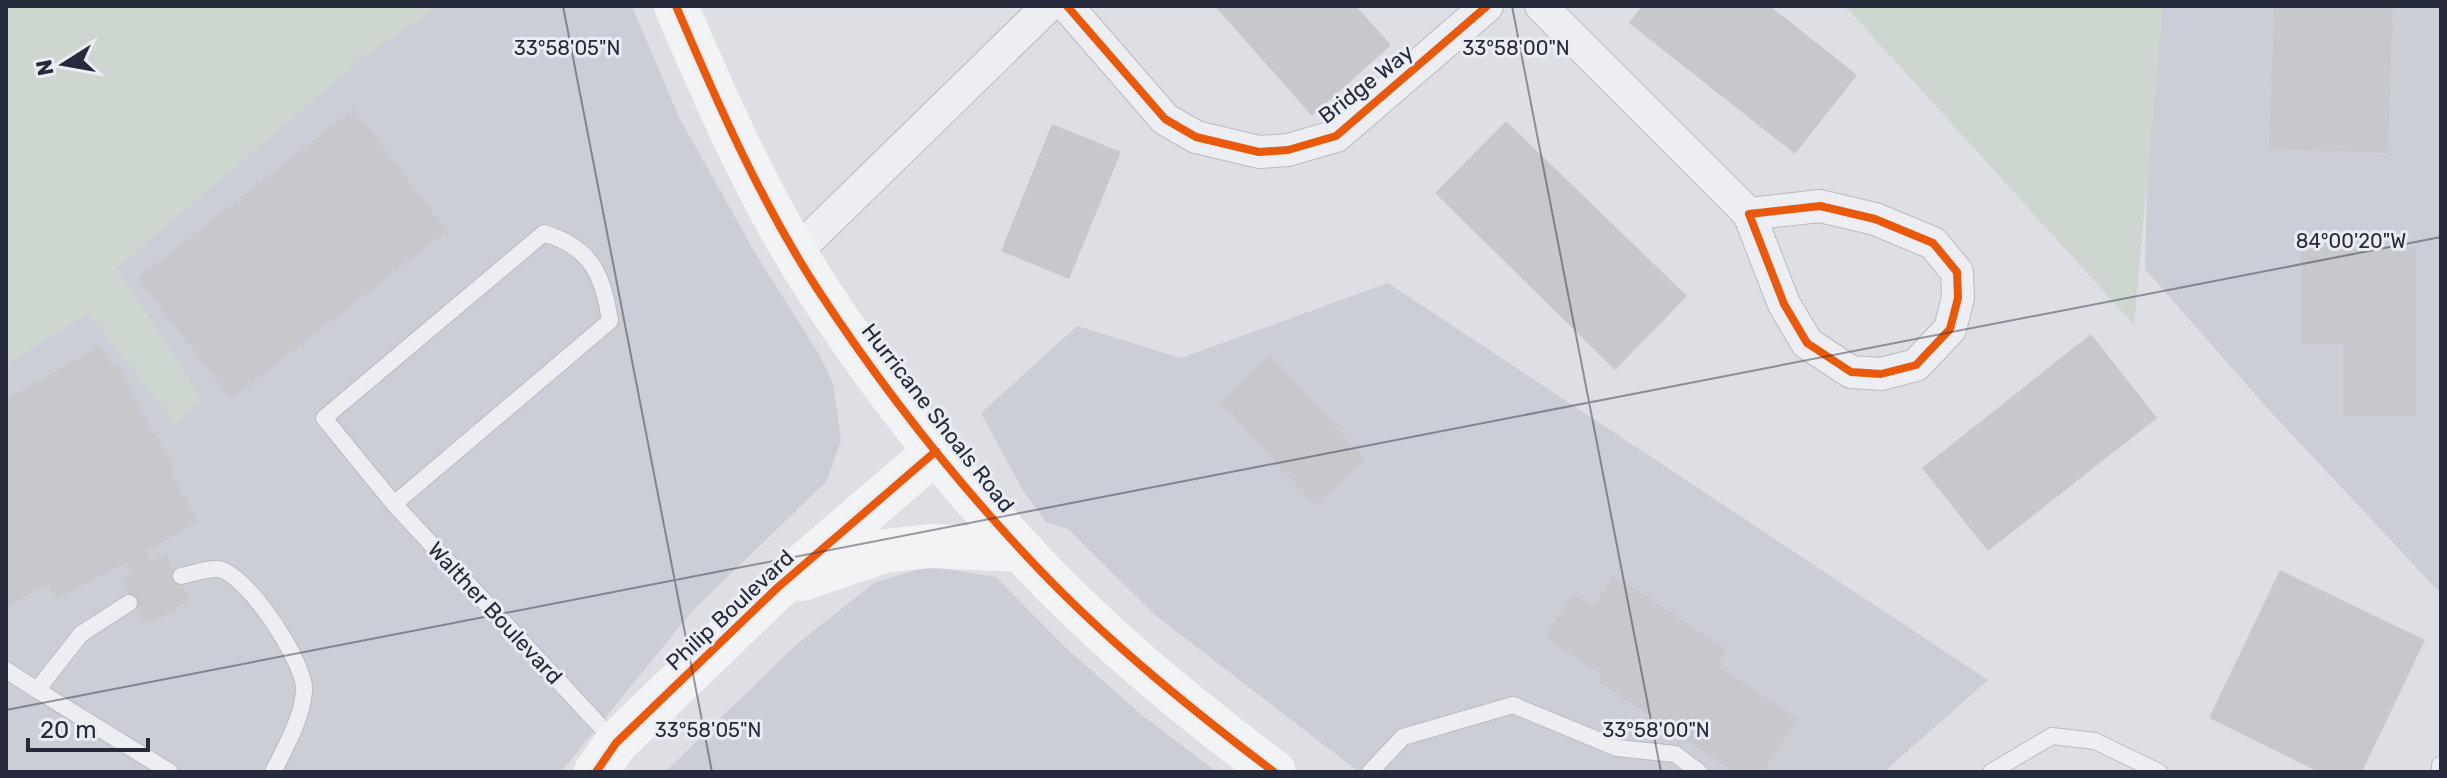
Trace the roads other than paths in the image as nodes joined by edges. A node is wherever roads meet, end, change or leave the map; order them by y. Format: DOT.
graph roads {
  1 [pos="676,6"];
  2 [pos="1048,6"];
  3 [pos="1067,6"];
  4 [pos="1487,6"];
  5 [pos="1541,6"];
  6 [pos="1749,214"];
  7 [pos="796,252"];
  8 [pos="936,451"];
  9 [pos="394,504"];
  10 [pos="1020,550"];
  11 [pos="181,576"];
  12 [pos="777,588"];
  13 [pos="129,603"];
  14 [pos="6,670"];
  15 [pos="37,690"];
  16 [pos="606,758"];
  17 [pos="2440,765"];
  18 [pos="170,772"];
  19 [pos="273,772"];
  20 [pos="1274,772"];
  21 [pos="1370,772"];
  22 [pos="1699,772"];
  23 [pos="1991,772"];
  24 [pos="2159,772"];
  25 [pos="2440,772"];
  1 -- 7 [label="street, Hurricane Shoals Road"];
  2 -- 7 [label="street"];
  3 -- 4 [label="street, Bridge Way"];
  5 -- 6 [label="street"];
  6 -- 6 [label="street"];
  7 -- 8 [label="street, Hurricane Shoals Road"];
  8 -- 10 [label="street, Hurricane Shoals Road"];
  8 -- 12 [label="street, Philip Boulevard"];
  9 -- 9 [label="lane, Walther Boulevard"];
  9 -- 16 [label="lane, Walther Boulevard"];
  10 -- 12 [label="street"];
  10 -- 20 [label="street, Hurricane Shoals Road"];
  11 -- 19 [label="lane"];
  12 -- 16 [label="street, Philip Boulevard"];
  13 -- 15 [label="lane"];
  14 -- 15 [label="lane"];
  15 -- 18 [label="lane"];
  17 -- 25 [label="lane"];
  21 -- 22 [label="lane"];
  23 -- 24 [label="lane"];
}
